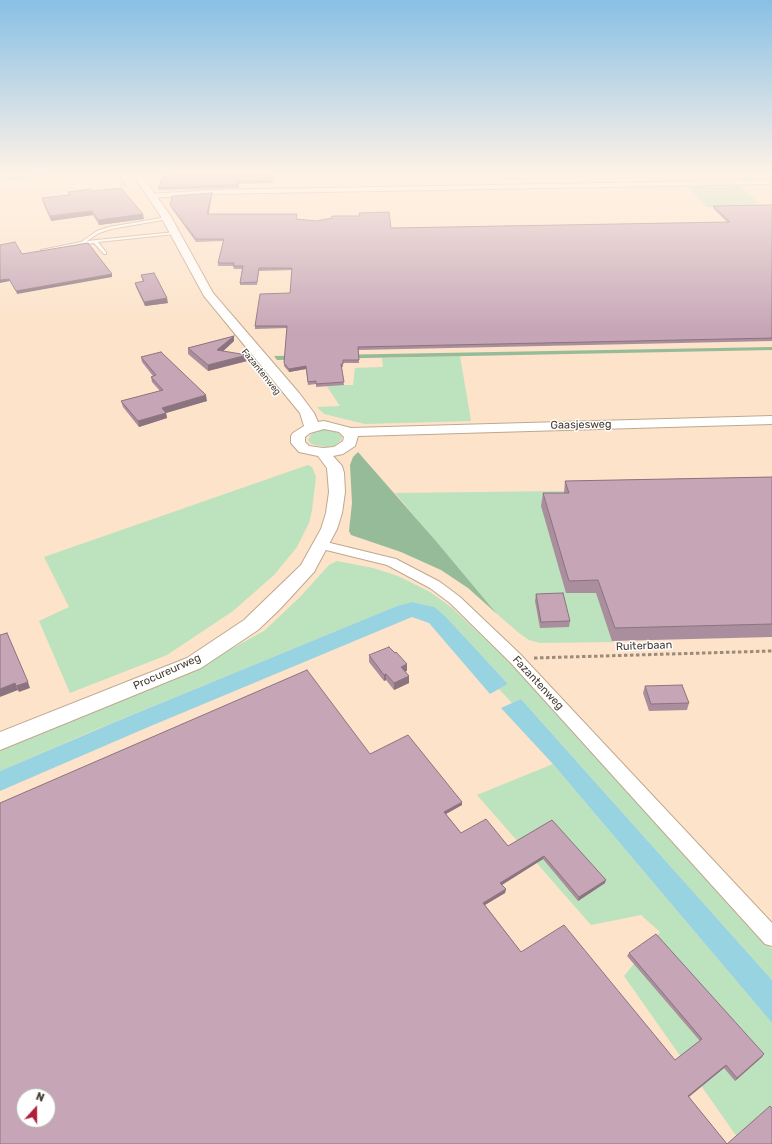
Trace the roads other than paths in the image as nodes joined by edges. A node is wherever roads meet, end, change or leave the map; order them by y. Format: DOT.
graph roads {
  1 [pos="125,225"];
  2 [pos="171,225"];
  3 [pos="175,233"];
  4 [pos="95,241"];
  5 [pos="81,243"];
  6 [pos="43,250"];
  7 [pos="105,253"];
  8 [pos="772,420"];
  9 [pos="314,422"];
  10 [pos="350,436"];
  11 [pos="331,457"];
  12 [pos="322,546"];
  13 [pos="0,741"];
  14 [pos="772,937"];
  1 -- 5 [label="lane"];
  2 -- 3 [label="main road, Fazantenweg"];
  3 -- 4 [label="lane"];
  3 -- 9 [label="main road, Fazantenweg"];
  4 -- 5 [label="lane"];
  4 -- 7 [label="lane"];
  5 -- 6 [label="lane"];
  8 -- 10 [label="main road, Gaasjesweg"];
  9 -- 10 [label="main road"];
  9 -- 11 [label="main road"];
  10 -- 11 [label="main road"];
  11 -- 12 [label="main road"];
  12 -- 13 [label="main road, Procureurweg"];
  12 -- 14 [label="street, Fazantenweg"];
}
